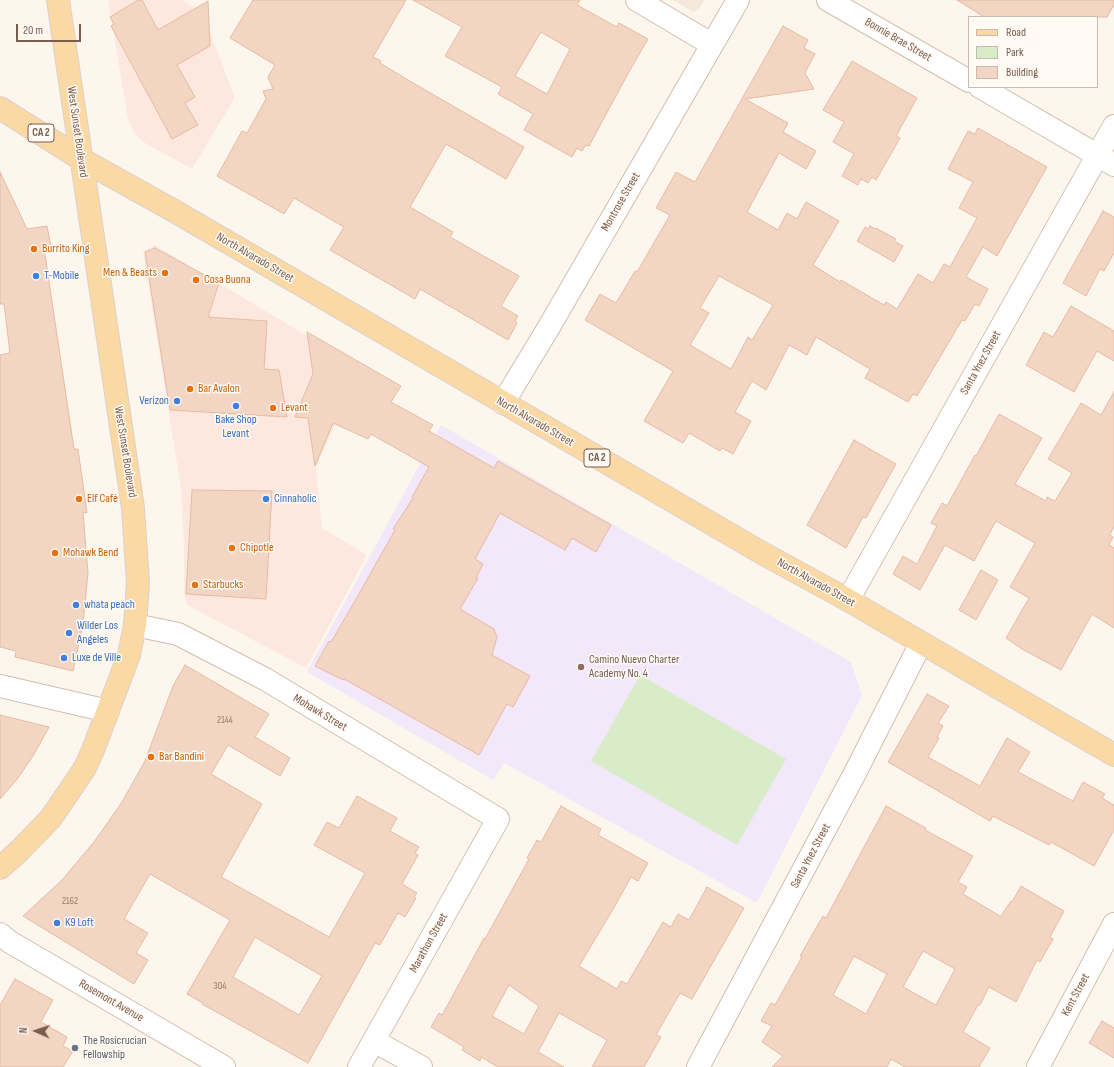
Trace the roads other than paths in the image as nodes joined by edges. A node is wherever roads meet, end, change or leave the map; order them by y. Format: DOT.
graph roads {
  1 [pos="58,0"];
  2 [pos="637,0"];
  3 [pos="738,0"];
  4 [pos="828,0"];
  5 [pos="711,44"];
  6 [pos="968,80"];
  7 [pos="982,88"];
  8 [pos="0,108"];
  9 [pos="1114,126"];
  10 [pos="81,159"];
  11 [pos="1106,161"];
  12 [pos="503,403"];
  13 [pos="848,600"];
  14 [pos="136,625"];
  15 [pos="921,643"];
  16 [pos="0,686"];
  17 [pos="108,711"];
  18 [pos="1112,749"];
  19 [pos="498,819"];
  20 [pos="0,868"];
  21 [pos="1114,924"];
  22 [pos="0,934"];
  23 [pos="374,1041"];
  24 [pos="224,1067"];
  25 [pos="359,1067"];
  26 [pos="421,1067"];
  27 [pos="698,1067"];
  28 [pos="1038,1067"];
  1 -- 10 [label="main road, West Sunset Boulevard"];
  2 -- 5 [label="street"];
  3 -- 5 [label="street, Montrose Street"];
  4 -- 6 [label="street, Bonnie Brae Street"];
  5 -- 12 [label="street, Montrose Street"];
  7 -- 11 [label="street"];
  8 -- 10 [label="main road, North Alvarado Street / CA 2"];
  9 -- 11 [label="street, Santa Ynez Street"];
  10 -- 12 [label="main road, North Alvarado Street / CA 2"];
  10 -- 14 [label="main road, West Sunset Boulevard"];
  11 -- 13 [label="street, Santa Ynez Street"];
  12 -- 13 [label="main road, North Alvarado Street / CA 2"];
  13 -- 15 [label="main road, North Alvarado Street / CA 2"];
  14 -- 17 [label="main road, West Sunset Boulevard"];
  14 -- 19 [label="street, Mohawk Street"];
  15 -- 18 [label="main road, North Alvarado Street / CA 2"];
  15 -- 27 [label="street, Santa Ynez Street"];
  16 -- 17 [label="street"];
  17 -- 20 [label="main road, West Sunset Boulevard"];
  19 -- 23 [label="street, Marathon Street"];
  21 -- 28 [label="street, Kent Street"];
  22 -- 24 [label="street, Rosemont Avenue"];
  23 -- 25 [label="street, Marathon Street"];
  23 -- 26 [label="street"];
}
